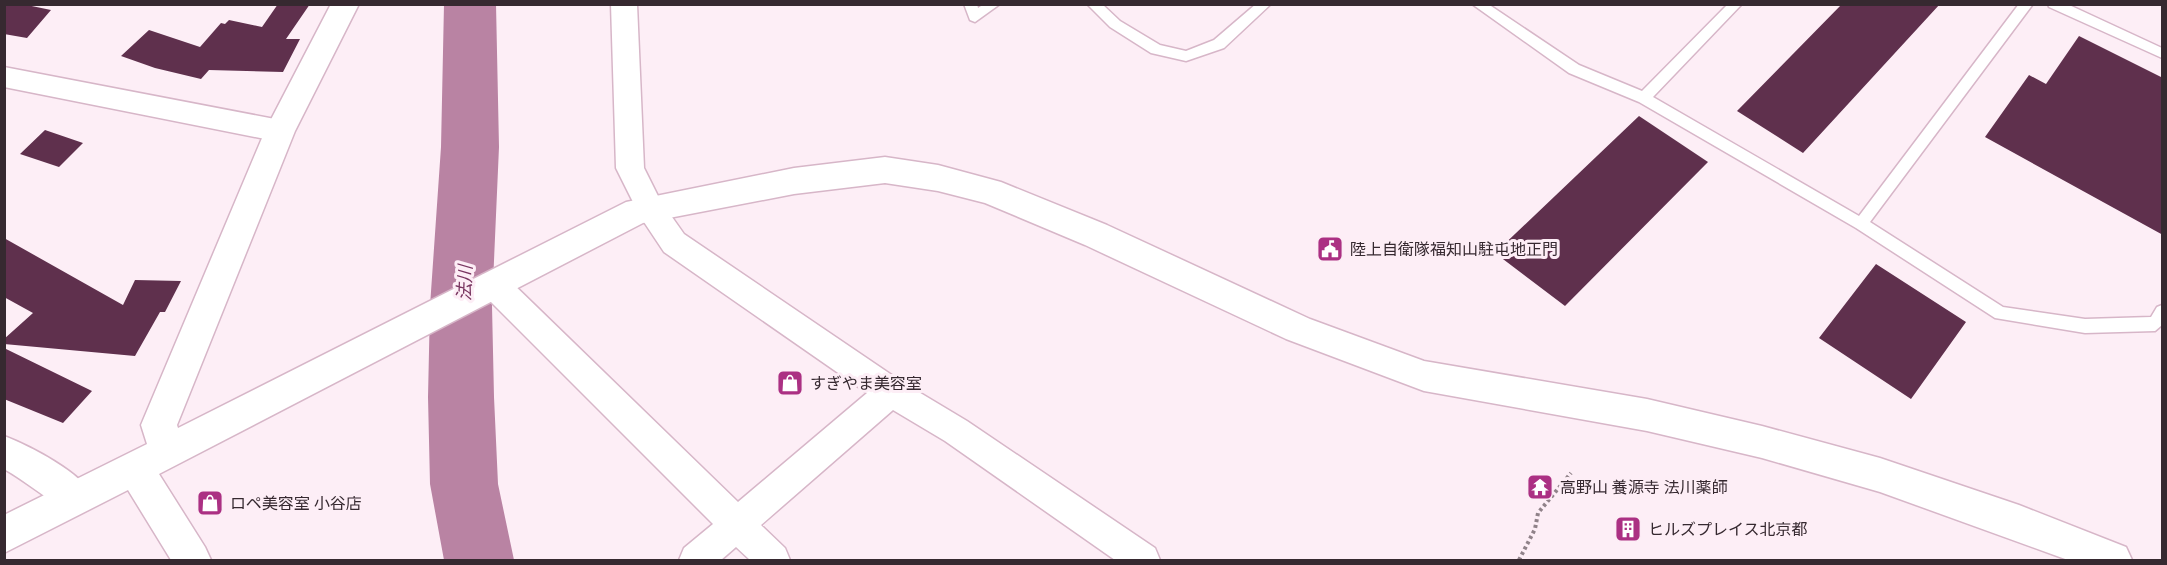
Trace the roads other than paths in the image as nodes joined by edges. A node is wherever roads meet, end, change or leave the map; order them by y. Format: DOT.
graph roads {
  1 [pos="345,4"];
  2 [pos="624,4"];
  3 [pos="970,4"];
  4 [pos="994,4"];
  5 [pos="1093,4"];
  6 [pos="1265,4"];
  7 [pos="1478,4"];
  8 [pos="1736,4"];
  9 [pos="2028,4"];
  10 [pos="2054,4"];
  11 [pos="2163,53"];
  12 [pos="4,77"];
  13 [pos="1644,98"];
  14 [pos="280,131"];
  15 [pos="650,208"];
  16 [pos="1861,224"];
  17 [pos="493,284"];
  18 [pos="2163,312"];
  19 [pos="891,392"];
  20 [pos="167,451"];
  21 [pos="4,452"];
  22 [pos="134,468"];
  23 [pos="77,498"];
  24 [pos="738,526"];
  25 [pos="4,535"];
  26 [pos="192,561"];
  27 [pos="696,561"];
  28 [pos="773,561"];
  29 [pos="1143,561"];
  30 [pos="2113,561"];
  1 -- 14 [label="street"];
  2 -- 15 [label="street"];
  3 -- 4 [label="lane"];
  5 -- 6 [label="lane"];
  7 -- 13 [label="lane"];
  8 -- 13 [label="lane"];
  9 -- 16 [label="lane"];
  10 -- 11 [label="lane"];
  12 -- 14 [label="street"];
  13 -- 16 [label="lane"];
  14 -- 20 [label="street"];
  15 -- 17 [label="street"];
  15 -- 19 [label="street"];
  15 -- 30 [label="street"];
  16 -- 18 [label="lane"];
  17 -- 20 [label="street"];
  17 -- 24 [label="street"];
  19 -- 24 [label="street"];
  19 -- 29 [label="street"];
  20 -- 22 [label="street"];
  21 -- 23 [label="street"];
  22 -- 23 [label="street"];
  22 -- 26 [label="street"];
  23 -- 25 [label="street"];
  24 -- 27 [label="street"];
  24 -- 28 [label="street"];
}
